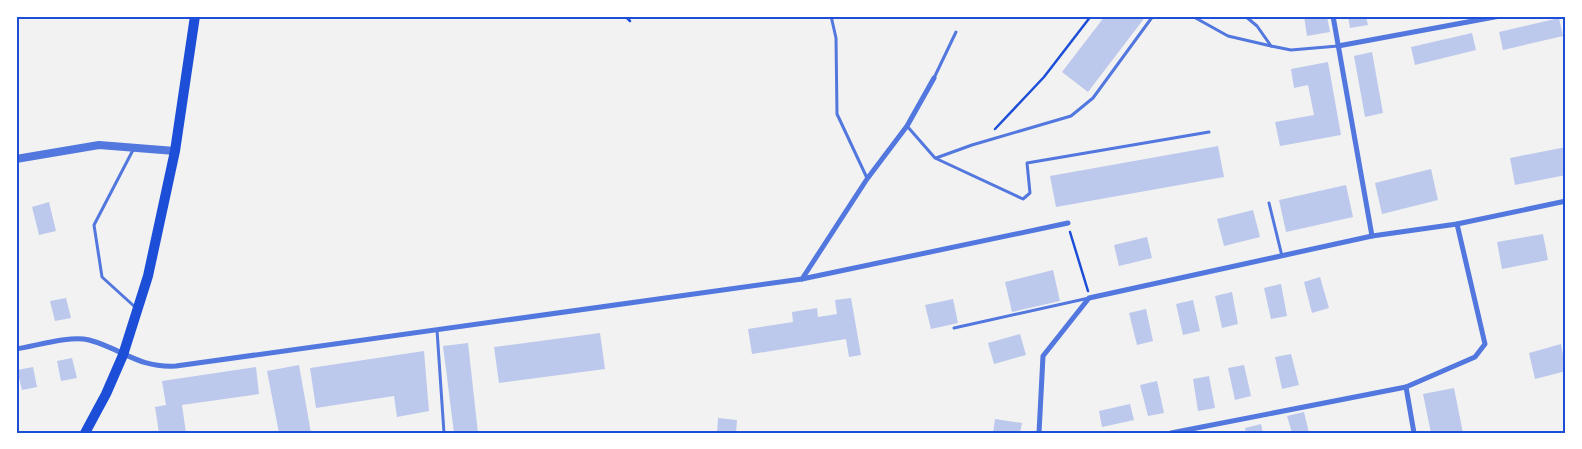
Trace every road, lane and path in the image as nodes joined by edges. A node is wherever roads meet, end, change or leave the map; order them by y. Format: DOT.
graph roads {
  1 [pos="195,16"];
  2 [pos="625,16"];
  3 [pos="831,16"];
  4 [pos="1091,16"];
  5 [pos="1153,16"];
  6 [pos="1192,16"];
  7 [pos="1245,16"];
  8 [pos="1333,16"];
  9 [pos="1500,16"];
  10 [pos="630,21"];
  11 [pos="956,32"];
  12 [pos="1271,46"];
  13 [pos="1338,46"];
  14 [pos="934,78"];
  15 [pos="907,126"];
  16 [pos="994,130"];
  17 [pos="1209,132"];
  18 [pos="134,147"];
  19 [pos="175,151"];
  20 [pos="935,158"];
  21 [pos="16,159"];
  22 [pos="867,179"];
  23 [pos="1566,201"];
  24 [pos="1270,203"];
  25 [pos="1068,223"];
  26 [pos="1457,224"];
  27 [pos="1372,236"];
  28 [pos="1282,257"];
  29 [pos="802,279"];
  30 [pos="1090,298"];
  31 [pos="138,310"];
  32 [pos="954,328"];
  33 [pos="437,330"];
  34 [pos="16,349"];
  35 [pos="124,355"];
  36 [pos="1406,386"];
  37 [pos="85,433"];
  38 [pos="444,433"];
  39 [pos="1039,433"];
  40 [pos="1171,433"];
  41 [pos="1414,433"];
  1 -- 19 [label="main road"];
  2 -- 10 [label="path"];
  3 -- 22 [label="lane"];
  4 -- 16 [label="path"];
  5 -- 20 [label="lane"];
  6 -- 12 [label="lane"];
  7 -- 12 [label="lane"];
  8 -- 13 [label="street"];
  9 -- 13 [label="street"];
  11 -- 14 [label="lane"];
  12 -- 13 [label="lane"];
  13 -- 27 [label="street"];
  14 -- 15 [label="street"];
  15 -- 20 [label="lane"];
  15 -- 22 [label="street"];
  17 -- 20 [label="lane"];
  18 -- 19 [label="street"];
  18 -- 21 [label="street"];
  18 -- 31 [label="lane"];
  19 -- 31 [label="main road"];
  22 -- 29 [label="street"];
  23 -- 26 [label="street"];
  24 -- 28 [label="lane"];
  25 -- 29 [label="street"];
  25 -- 30 [label="path"];
  26 -- 27 [label="street"];
  26 -- 36 [label="street"];
  27 -- 28 [label="street"];
  28 -- 30 [label="street"];
  29 -- 33 [label="street"];
  30 -- 32 [label="lane"];
  30 -- 39 [label="street"];
  31 -- 35 [label="main road"];
  33 -- 35 [label="street"];
  33 -- 38 [label="lane"];
  34 -- 35 [label="street"];
  35 -- 37 [label="main road"];
  36 -- 40 [label="street"];
  36 -- 41 [label="street"];
}
